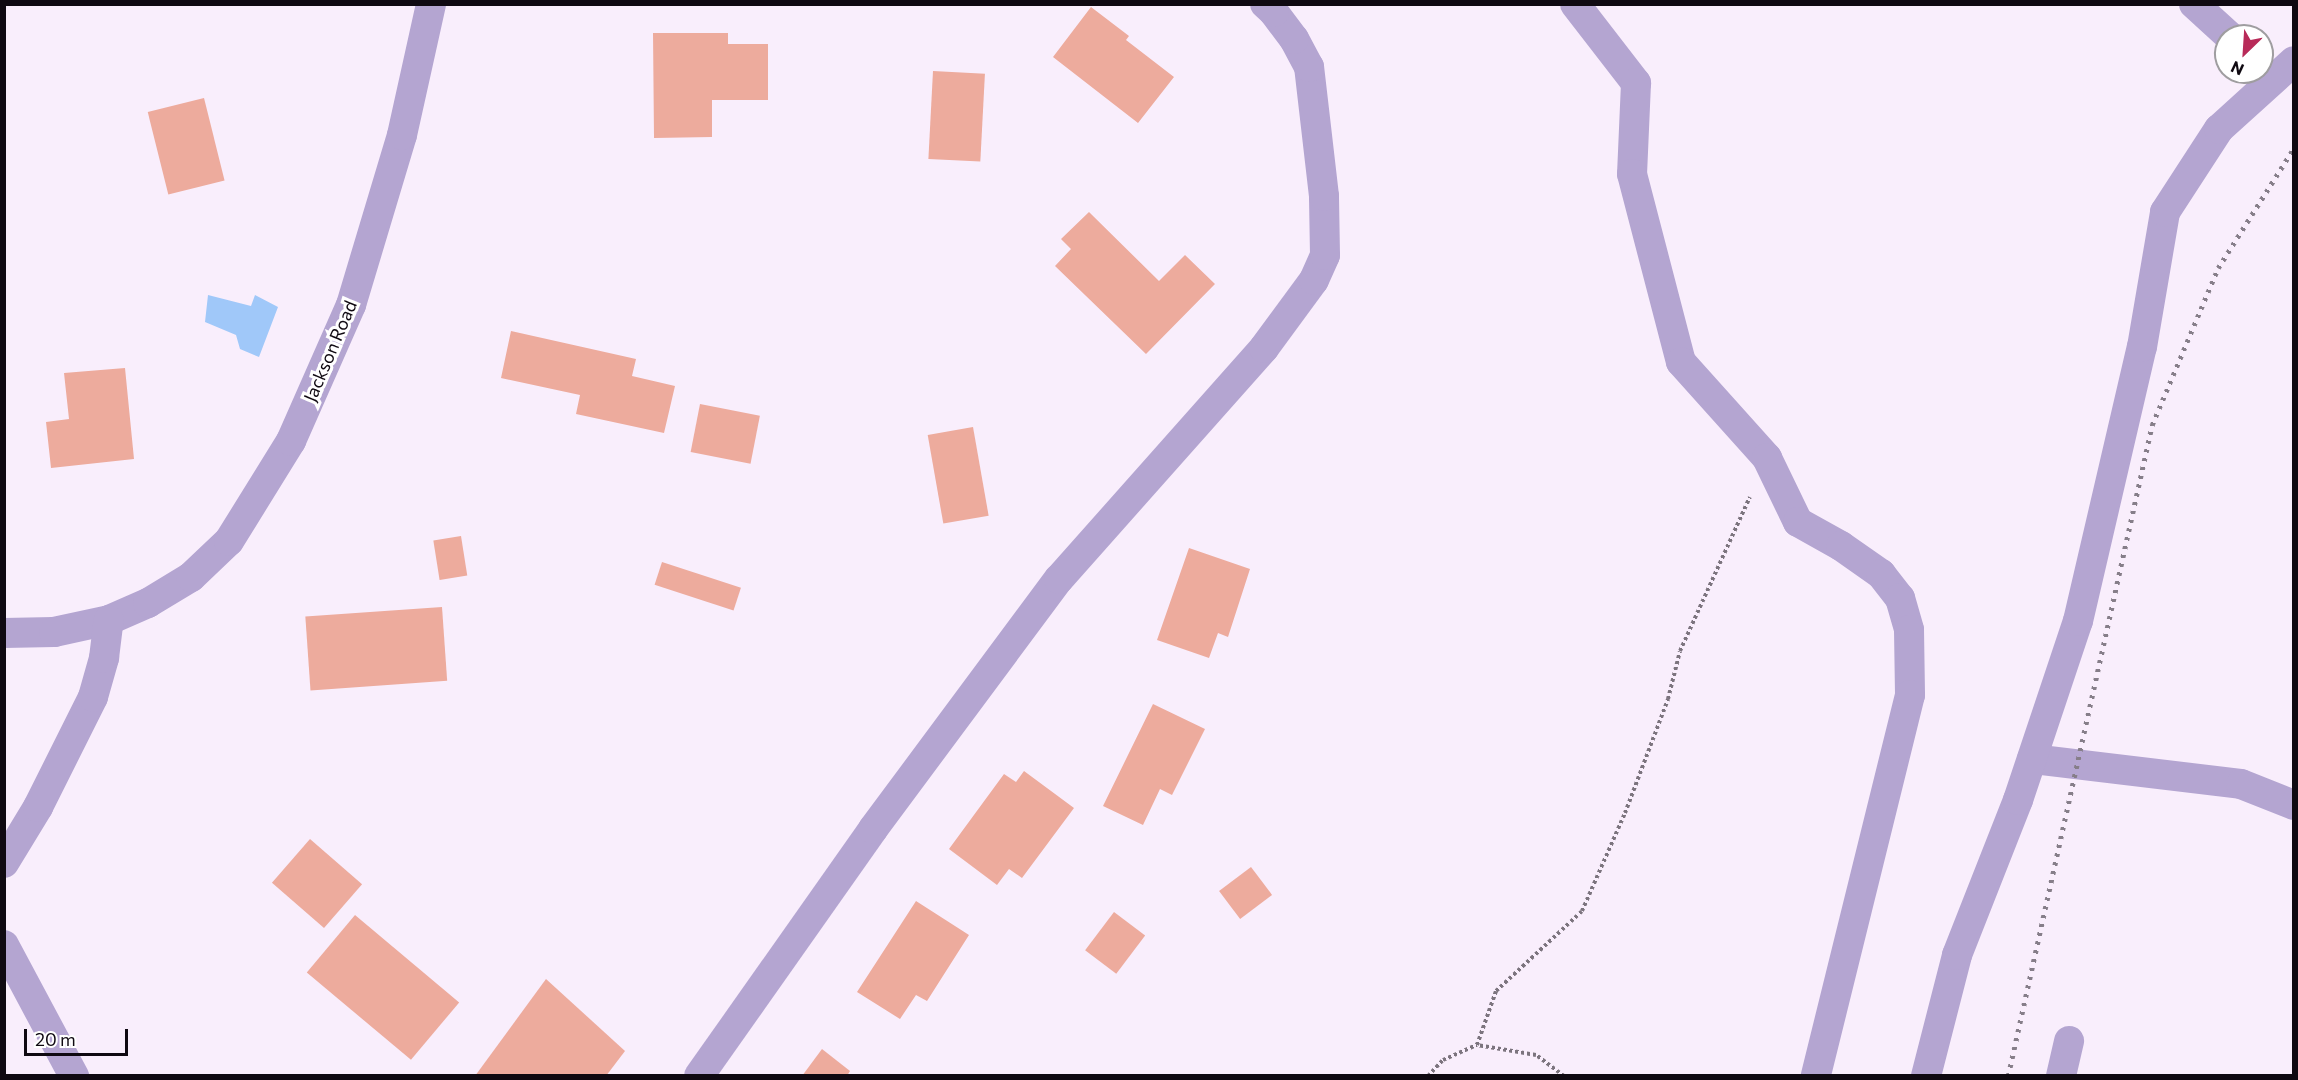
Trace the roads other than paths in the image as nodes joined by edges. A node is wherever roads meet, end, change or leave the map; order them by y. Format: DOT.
graph roads {
  1 [pos="431,4"];
  2 [pos="1266,4"];
  3 [pos="1575,4"];
  4 [pos="2194,4"];
  5 [pos="2216,24"];
  6 [pos="2282,70"];
  7 [pos="109,620"];
  8 [pos="4,633"];
  9 [pos="2032,759"];
  10 [pos="2294,805"];
  11 [pos="4,863"];
  12 [pos="4,945"];
  13 [pos="2069,1041"];
  14 [pos="74,1076"];
  15 [pos="699,1076"];
  16 [pos="1816,1076"];
  17 [pos="1926,1076"];
  18 [pos="2061,1076"];
  1 -- 7 [label="street, Jackson Road"];
  2 -- 15 [label="street"];
  3 -- 16 [label="street"];
  4 -- 5 [label="street"];
  6 -- 9 [label="street"];
  7 -- 8 [label="street, Jackson Road"];
  7 -- 11 [label="street"];
  9 -- 10 [label="street"];
  9 -- 17 [label="street"];
  12 -- 14 [label="street"];
  13 -- 18 [label="street"];
}
